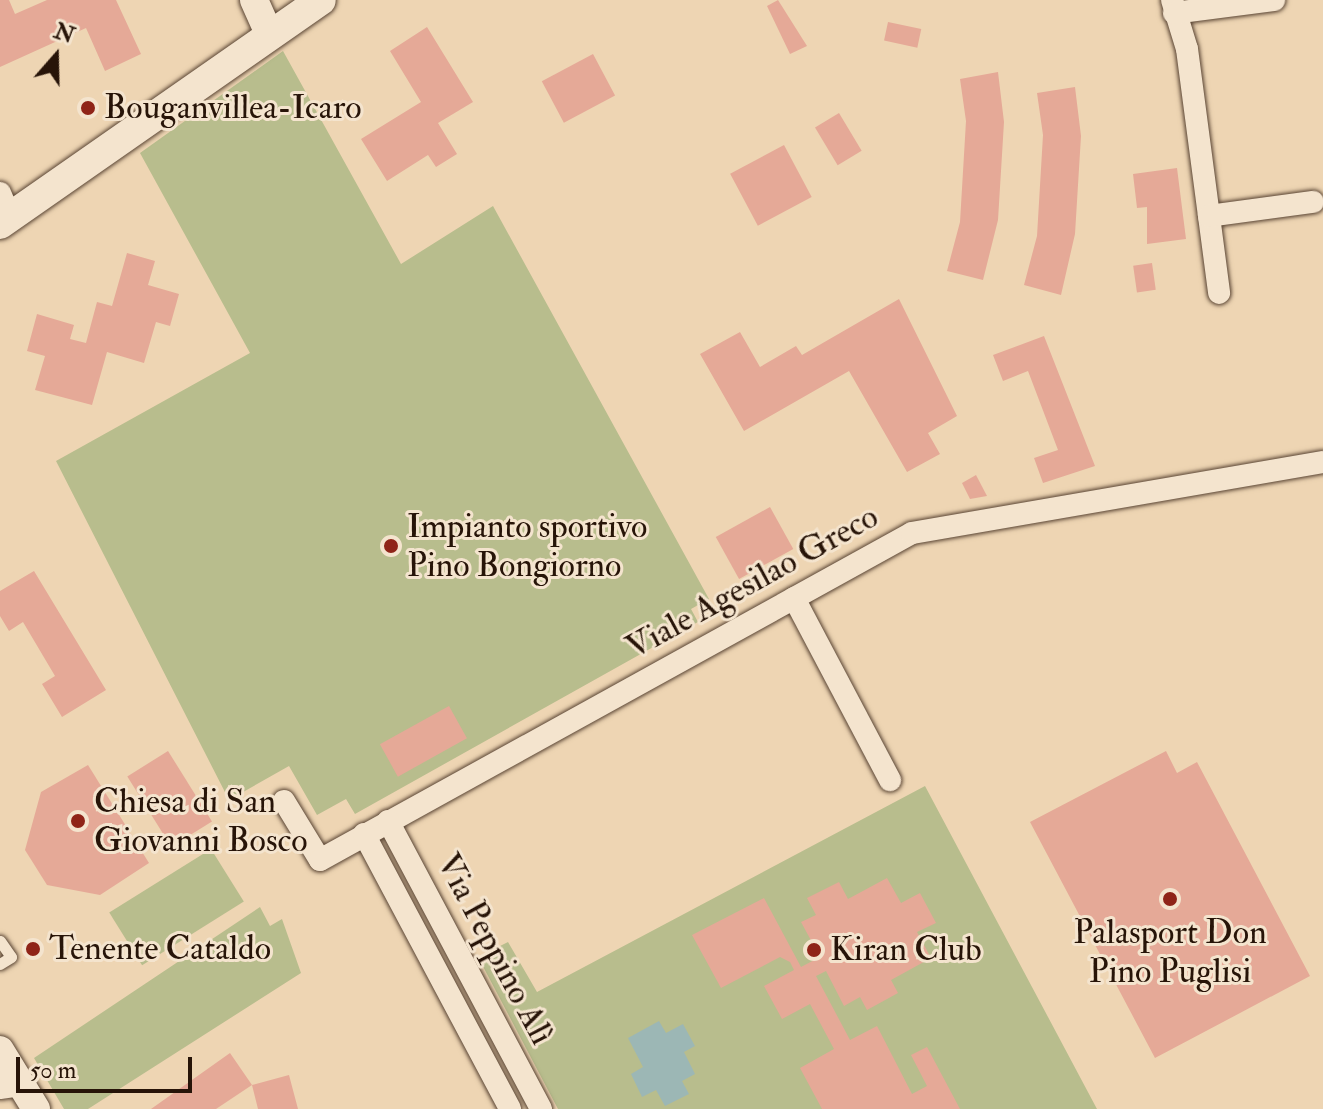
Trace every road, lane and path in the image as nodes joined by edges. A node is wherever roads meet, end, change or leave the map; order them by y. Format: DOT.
graph roads {
  1 [pos="254,0"];
  2 [pos="321,0"];
  3 [pos="1274,0"];
  4 [pos="1173,7"];
  5 [pos="268,31"];
  6 [pos="1313,202"];
  7 [pos="3,211"];
  8 [pos="1209,216"];
  9 [pos="1219,293"];
  10 [pos="1323,462"];
  11 [pos="794,598"];
  12 [pos="890,780"];
  13 [pos="284,801"];
  14 [pos="388,821"];
  15 [pos="364,834"];
  16 [pos="0,941"];
  17 [pos="0,964"];
  18 [pos="0,1050"];
  19 [pos="19,1094"];
  20 [pos="510,1109"];
  21 [pos="541,1109"];
  1 -- 5 [label="street"];
  2 -- 5 [label="main road"];
  3 -- 4 [label="street"];
  4 -- 8 [label="street"];
  5 -- 7 [label="main road"];
  6 -- 8 [label="street"];
  8 -- 9 [label="street"];
  10 -- 11 [label="street, Viale Agesilao Greco"];
  11 -- 12 [label="street"];
  11 -- 14 [label="street, Viale Agesilao Greco"];
  13 -- 15 [label="street, Viale Agesilao Greco"];
  14 -- 15 [label="street, Viale Agesilao Greco"];
  14 -- 21 [label="street, Via Peppino Alì"];
  15 -- 20 [label="street, Via Peppino Alì"];
  16 -- 17 [label="lane"];
  18 -- 19 [label="street"];
}
